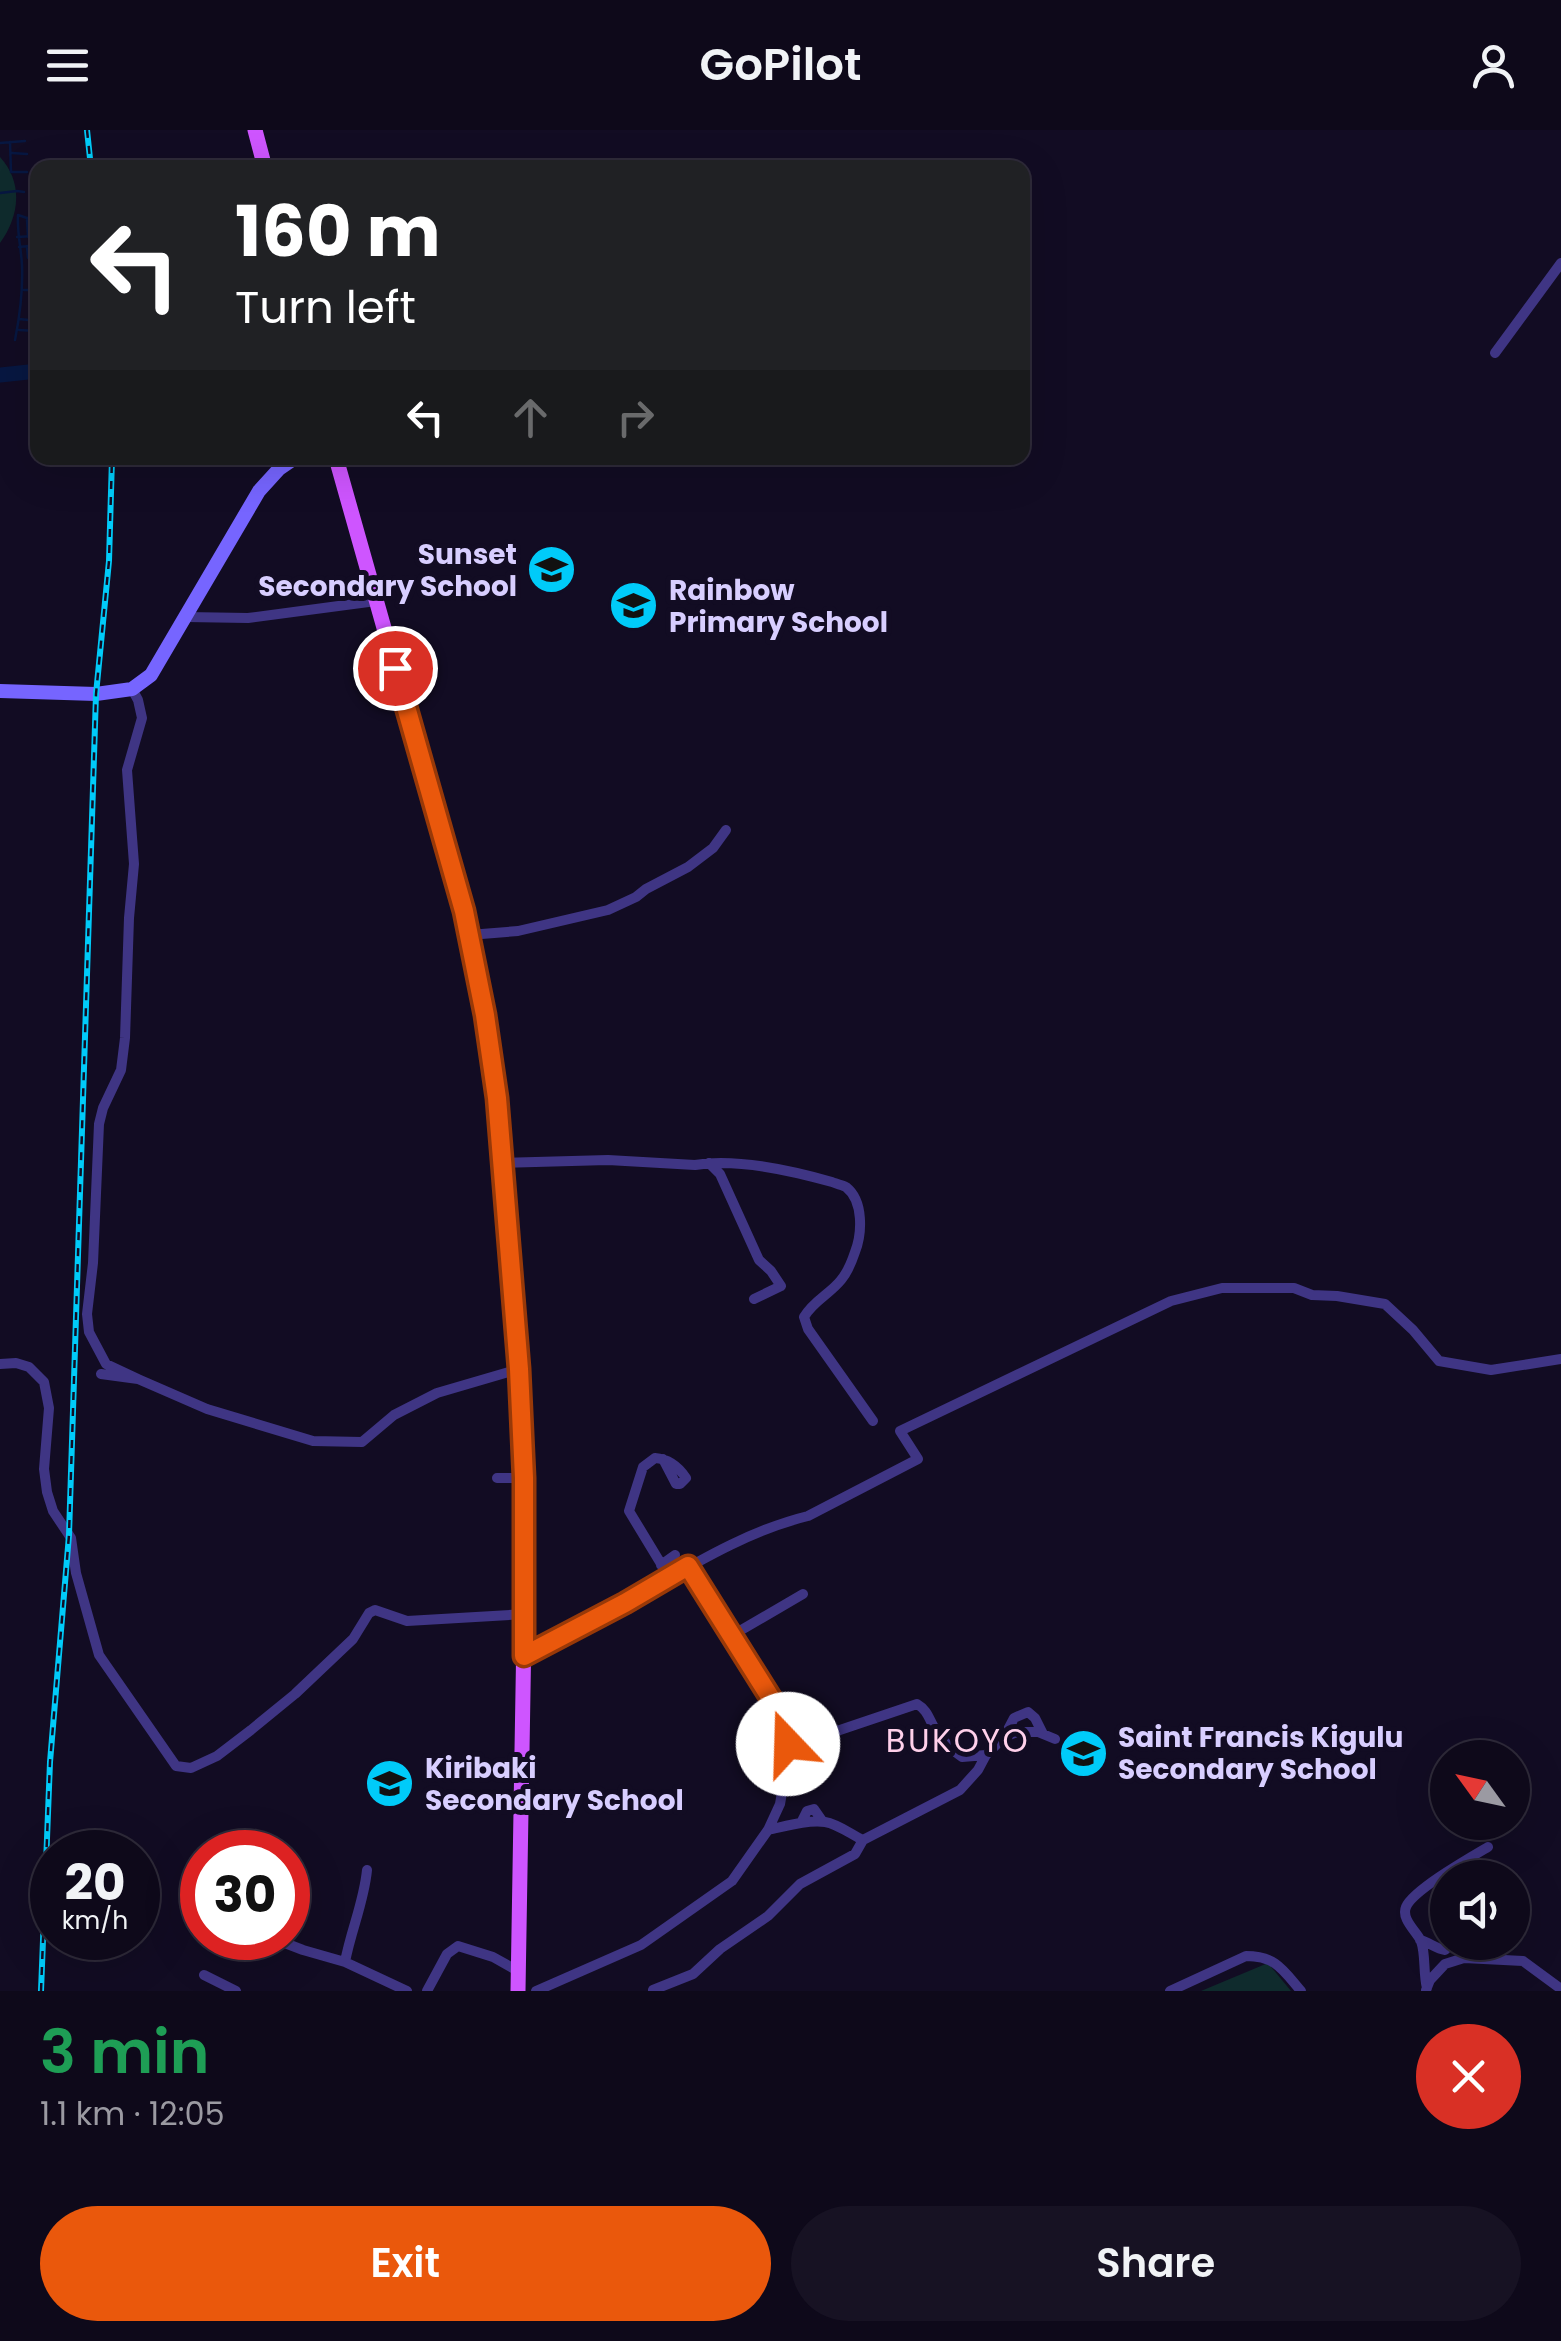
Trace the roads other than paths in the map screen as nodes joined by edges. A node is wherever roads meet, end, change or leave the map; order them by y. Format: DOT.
graph roads {
  1 [pos="255,130"];
  2 [pos="263,160"];
  3 [pos="1561,263"];
  4 [pos="1495,353"];
  5 [pos="285,465"];
  6 [pos="338,465"];
  7 [pos="376,601"];
  8 [pos="186,617"];
  9 [pos="132,689"];
  10 [pos="0,690"];
  11 [pos="726,830"];
  12 [pos="469,935"];
  13 [pos="503,1163"];
  14 [pos="708,1163"];
  15 [pos="754,1299"];
  16 [pos="1561,1360"];
  17 [pos="0,1364"];
  18 [pos="519,1369"];
  19 [pos="102,1374"];
  20 [pos="138,1379"];
  21 [pos="873,1421"];
  22 [pos="663,1458"];
  23 [pos="497,1478"];
  24 [pos="524,1478"];
  25 [pos="674,1555"];
  26 [pos="661,1565"];
  27 [pos="688,1566"];
  28 [pos="669,1577"];
  29 [pos="802,1594"];
  30 [pos="525,1614"];
  31 [pos="731,1636"];
  32 [pos="524,1656"];
  33 [pos="1004,1737"];
  34 [pos="788,1744"];
  35 [pos="986,1754"];
  36 [pos="768,1830"];
  37 [pos="863,1840"];
  38 [pos="1488,1847"];
  39 [pos="367,1870"];
  40 [pos="1420,1940"];
  41 [pos="1430,1943"];
  42 [pos="310,1952"];
  43 [pos="1461,1960"];
  44 [pos="1496,1960"];
  45 [pos="346,1962"];
  46 [pos="518,1971"];
  47 [pos="204,1975"];
  48 [pos="1427,1989"];
  49 [pos="1561,1989"];
  50 [pos="653,1990"];
  51 [pos="236,1991"];
  52 [pos="407,1991"];
  53 [pos="427,1991"];
  54 [pos="518,1991"];
  55 [pos="536,1991"];
  56 [pos="1170,1991"];
  57 [pos="1301,1991"];
  1 -- 2 [label="main road"];
  3 -- 4 [label="street"];
  5 -- 8 [label="main road"];
  6 -- 7 [label="main road"];
  7 -- 8 [label="street"];
  7 -- 12 [label="main road"];
  8 -- 9 [label="main road"];
  9 -- 10 [label="main road"];
  9 -- 20 [label="street"];
  11 -- 12 [label="street"];
  12 -- 13 [label="main road"];
  13 -- 14 [label="street"];
  13 -- 18 [label="main road"];
  14 -- 15 [label="street"];
  14 -- 21 [label="street"];
  16 -- 27 [label="street"];
  17 -- 30 [label="street"];
  18 -- 20 [label="street"];
  18 -- 24 [label="main road"];
  19 -- 20 [label="street"];
  22 -- 26 [label="street"];
  23 -- 24 [label="street"];
  24 -- 30 [label="main road"];
  25 -- 26 [label="street"];
  26 -- 28 [label="street"];
  27 -- 28 [label="street"];
  27 -- 31 [label="street"];
  28 -- 32 [label="street"];
  29 -- 31 [label="street"];
  30 -- 32 [label="main road"];
  31 -- 34 [label="street"];
  32 -- 46 [label="main road"];
  33 -- 33 [label="street"];
  33 -- 35 [label="street"];
  34 -- 35 [label="street"];
  34 -- 36 [label="street"];
  35 -- 37 [label="street"];
  36 -- 37 [label="street"];
  36 -- 55 [label="street"];
  37 -- 50 [label="street"];
  38 -- 40 [label="street"];
  39 -- 45 [label="street"];
  40 -- 41 [label="street"];
  40 -- 48 [label="street"];
  42 -- 45 [label="street"];
  43 -- 48 [label="street"];
  44 -- 49 [label="street"];
  45 -- 52 [label="street"];
  46 -- 53 [label="street"];
  46 -- 54 [label="main road"];
  47 -- 51 [label="street"];
  56 -- 57 [label="street"];
}
